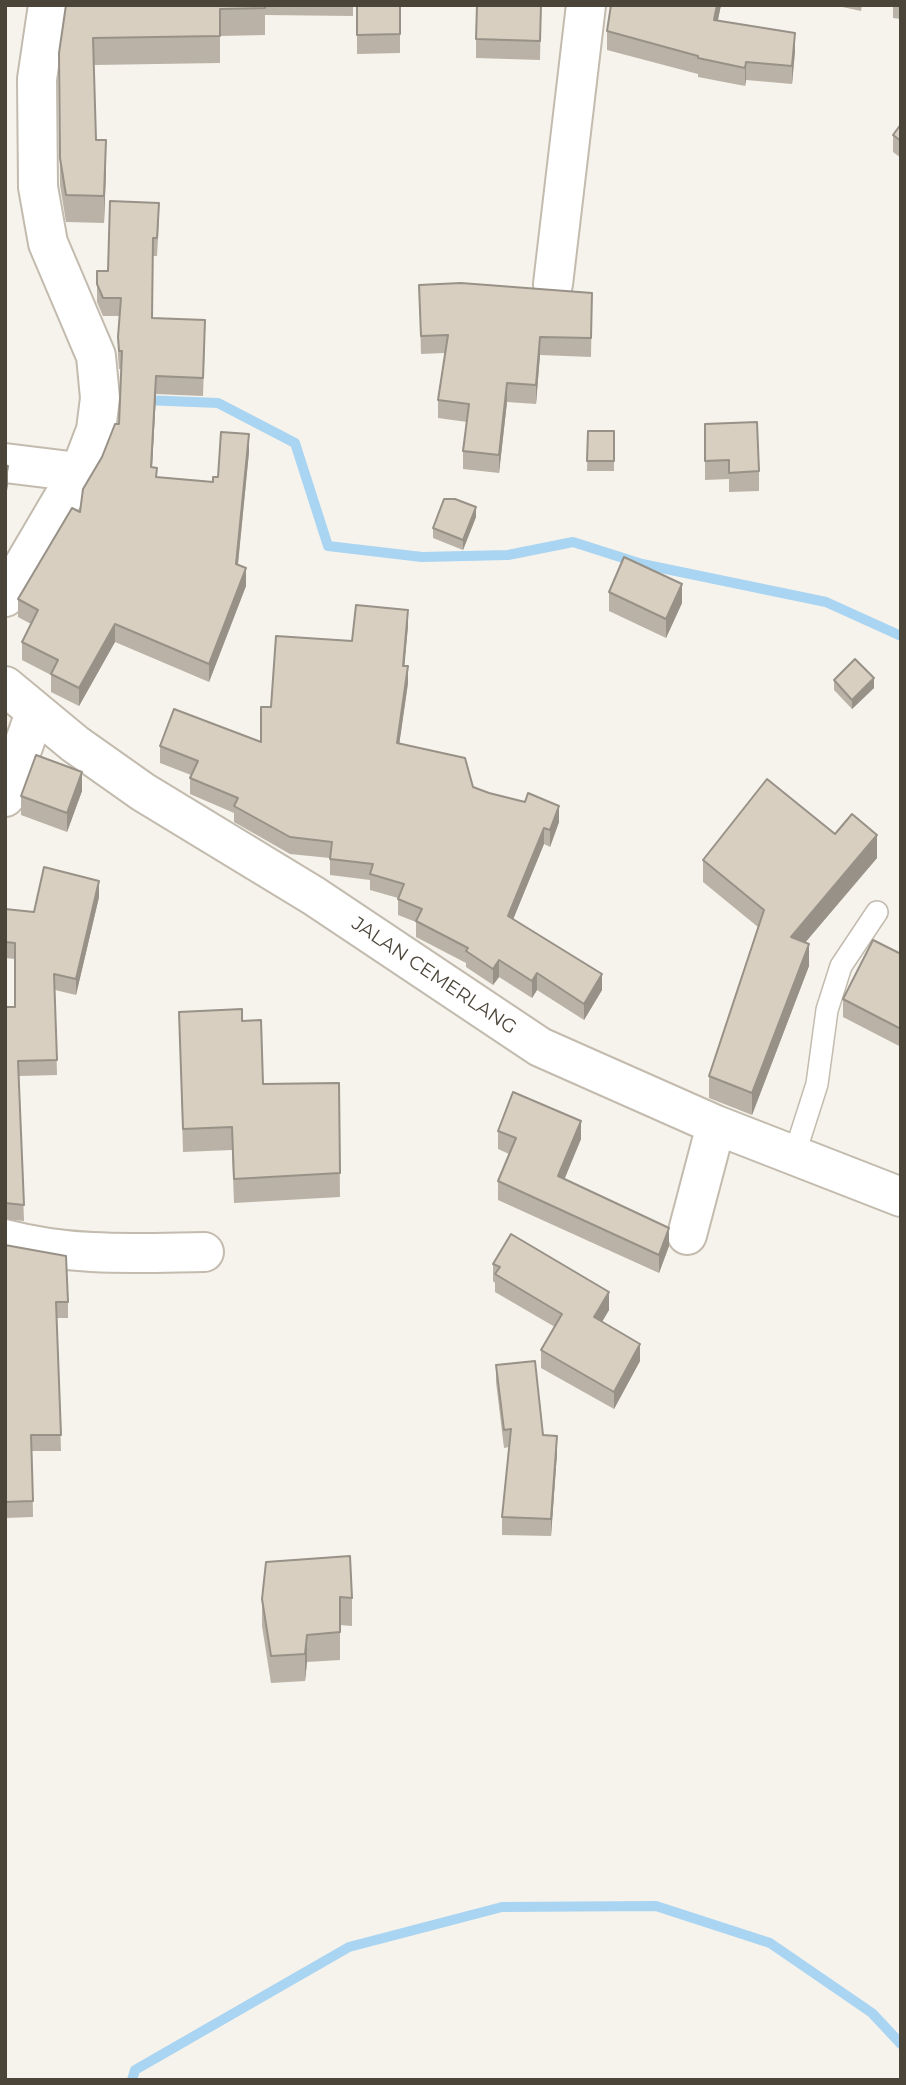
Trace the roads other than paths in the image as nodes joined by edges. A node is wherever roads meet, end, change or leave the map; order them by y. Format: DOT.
graph roads {
  1 [pos="48,5"];
  2 [pos="586,5"];
  3 [pos="553,284"];
  4 [pos="5,463"];
  5 [pos="78,472"];
  6 [pos="5,597"];
  7 [pos="5,686"];
  8 [pos="36,713"];
  9 [pos="5,797"];
  10 [pos="877,912"];
  11 [pos="716,1125"];
  12 [pos="794,1156"];
  13 [pos="901,1197"];
  14 [pos="687,1235"];
  15 [pos="5,1239"];
  16 [pos="204,1252"];
  1 -- 5 [label="street"];
  2 -- 3 [label="street"];
  4 -- 5 [label="street"];
  5 -- 6 [label="street"];
  7 -- 8 [label="street, JALAN CEMERLANG"];
  8 -- 9 [label="street"];
  8 -- 11 [label="street, JALAN CEMERLANG"];
  10 -- 12 [label="lane"];
  11 -- 12 [label="street, JALAN CEMERLANG"];
  11 -- 14 [label="street"];
  12 -- 13 [label="street, JALAN CEMERLANG"];
  15 -- 16 [label="street"];
}
